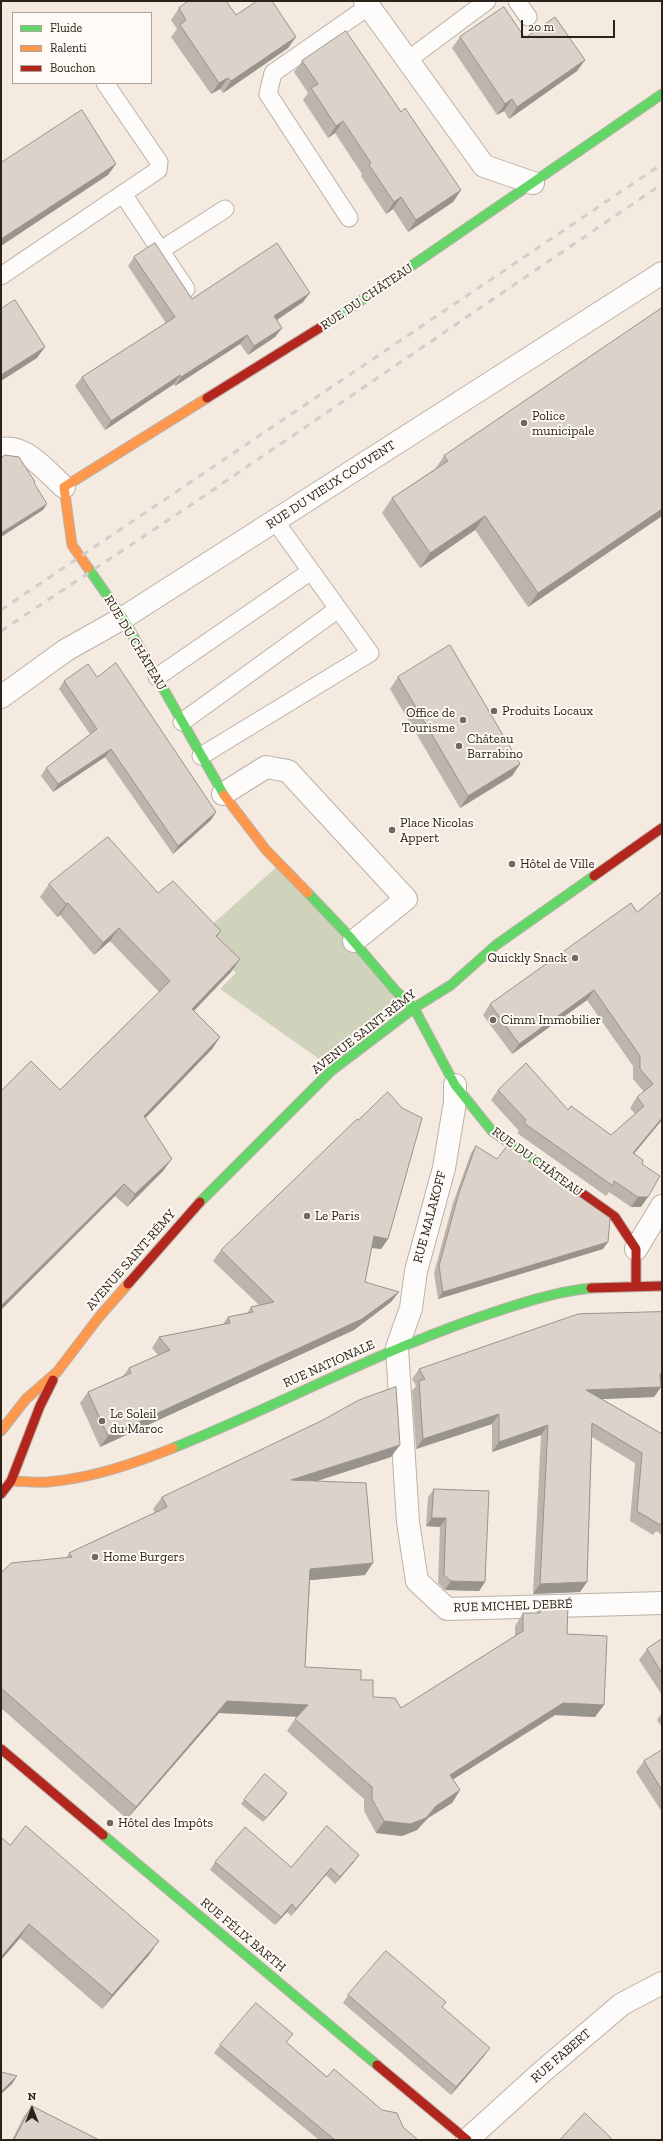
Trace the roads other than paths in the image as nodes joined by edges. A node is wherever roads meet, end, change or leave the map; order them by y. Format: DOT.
graph roads {
  1 [pos="487,1"];
  2 [pos="517,1"];
  3 [pos="367,4"];
  4 [pos="528,17"];
  5 [pos="408,60"];
  6 [pos="106,84"];
  7 [pos="662,94"];
  8 [pos="533,183"];
  9 [pos="123,194"];
  10 [pos="225,210"];
  11 [pos="349,218"];
  12 [pos="161,250"];
  13 [pos="662,273"];
  14 [pos="1,276"];
  15 [pos="186,289"];
  16 [pos="1,449"];
  17 [pos="64,487"];
  18 [pos="275,521"];
  19 [pos="311,571"];
  20 [pos="338,609"];
  21 [pos="124,618"];
  22 [pos="157,678"];
  23 [pos="1,697"];
  24 [pos="182,722"];
  25 [pos="201,756"];
  26 [pos="223,794"];
  27 [pos="662,828"];
  28 [pos="354,941"];
  29 [pos="414,1008"];
  30 [pos="455,1085"];
  31 [pos="662,1206"];
  32 [pos="636,1249"];
  33 [pos="636,1286"];
  34 [pos="662,1286"];
  35 [pos="397,1348"];
  36 [pos="57,1372"];
  37 [pos="1,1431"];
  38 [pos="11,1481"];
  39 [pos="1,1494"];
  40 [pos="662,1603"];
  41 [pos="1,1749"];
  42 [pos="662,1982"];
  43 [pos="467,2140"];
  1 -- 5 [label="lane"];
  2 -- 4 [label="lane"];
  3 -- 5 [label="street"];
  3 -- 11 [label="lane"];
  5 -- 8 [label="street"];
  6 -- 9 [label="lane"];
  7 -- 8 [label="street, RUE DU CHÂTEAU"];
  8 -- 17 [label="street, RUE DU CHÂTEAU"];
  9 -- 12 [label="lane"];
  9 -- 14 [label="lane"];
  10 -- 12 [label="lane"];
  12 -- 15 [label="lane"];
  13 -- 18 [label="street, RUE DU VIEUX COUVENT"];
  16 -- 17 [label="street"];
  17 -- 21 [label="street, RUE DU CHÂTEAU"];
  18 -- 19 [label="lane"];
  18 -- 21 [label="street, RUE DU VIEUX COUVENT"];
  19 -- 20 [label="lane"];
  19 -- 22 [label="lane"];
  20 -- 24 [label="lane"];
  20 -- 25 [label="lane"];
  21 -- 22 [label="street, RUE DU CHÂTEAU"];
  21 -- 23 [label="street, RUE DU VIEUX COUVENT"];
  22 -- 24 [label="street, RUE DU CHÂTEAU"];
  24 -- 25 [label="street, RUE DU CHÂTEAU"];
  25 -- 26 [label="street, RUE DU CHÂTEAU"];
  26 -- 28 [label="street, RUE DU CHÂTEAU"];
  26 -- 28 [label="street"];
  27 -- 29 [label="street, AVENUE SAINT-RÉMY"];
  28 -- 29 [label="street, RUE DU CHÂTEAU"];
  29 -- 30 [label="street, RUE DU CHÂTEAU"];
  29 -- 36 [label="street, AVENUE SAINT-RÉMY"];
  30 -- 32 [label="street, RUE DU CHÂTEAU"];
  30 -- 35 [label="street, RUE MALAKOFF"];
  31 -- 32 [label="street"];
  32 -- 33 [label="street"];
  33 -- 34 [label="street, RUE NATIONALE"];
  33 -- 35 [label="street, RUE NATIONALE"];
  35 -- 38 [label="street, RUE NATIONALE"];
  35 -- 40 [label="street, RUE MICHEL DEBRÉ"];
  36 -- 37 [label="street, AVENUE SAINT-RÉMY"];
  36 -- 38 [label="street, AVENUE SAINT-RÉMY"];
  38 -- 39 [label="street, AVENUE SAINT-RÉMY"];
  41 -- 43 [label="street, RUE FÉLIX BARTH"];
  42 -- 43 [label="street, RUE FABERT"];
}
